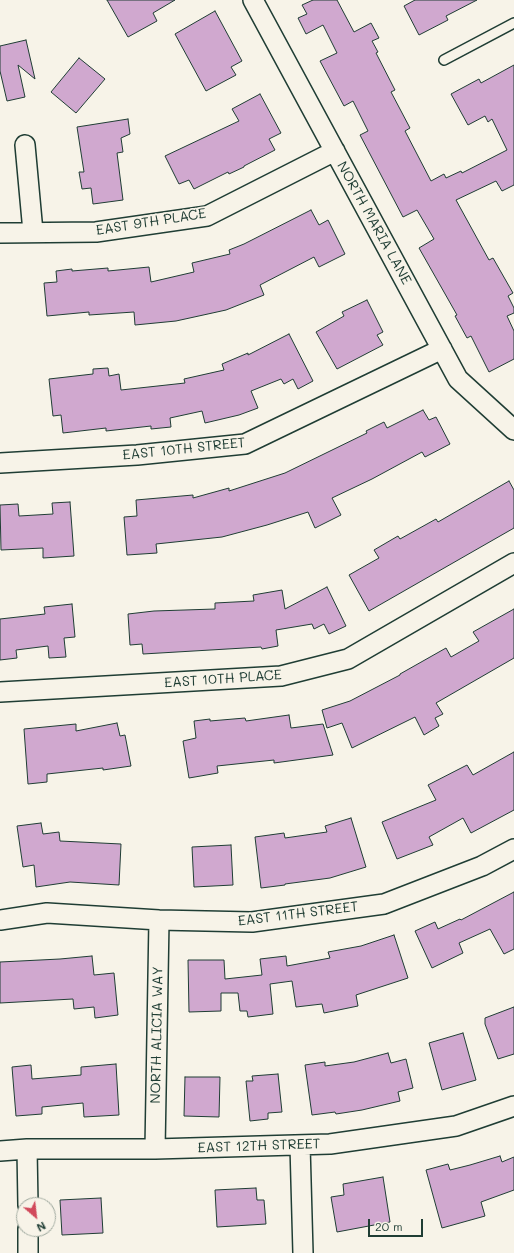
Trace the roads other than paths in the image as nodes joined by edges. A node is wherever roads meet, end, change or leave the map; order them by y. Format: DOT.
graph roads {
  1 [pos="253,0"];
  2 [pos="514,23"];
  3 [pos="444,60"];
  4 [pos="25,145"];
  5 [pos="334,151"];
  6 [pos="33,232"];
  7 [pos="0,233"];
  8 [pos="442,349"];
  9 [pos="514,430"];
  10 [pos="0,463"];
  11 [pos="514,563"];
  12 [pos="0,692"];
  13 [pos="514,849"];
  14 [pos="0,920"];
  15 [pos="159,920"];
  16 [pos="514,1106"];
  17 [pos="300,1145"];
  18 [pos="27,1149"];
  19 [pos="155,1149"];
  20 [pos="0,1151"];
  21 [pos="28,1197"];
  22 [pos="28,1237"];
  23 [pos="28,1253"];
  24 [pos="304,1253"];
  1 -- 5 [label="street, NORTH MARIA LANE"];
  2 -- 3 [label="lane"];
  4 -- 6 [label="street"];
  5 -- 6 [label="street, EAST 9TH PLACE"];
  5 -- 8 [label="street, NORTH MARIA LANE"];
  6 -- 7 [label="street, EAST 9TH PLACE"];
  8 -- 9 [label="street, NORTH MARIA LANE"];
  8 -- 10 [label="street, EAST 10TH STREET"];
  11 -- 12 [label="street, EAST 10TH PLACE"];
  13 -- 15 [label="street, EAST 11TH STREET"];
  14 -- 15 [label="street, EAST 11TH STREET"];
  15 -- 19 [label="street, NORTH ALICIA WAY"];
  16 -- 17 [label="street, EAST 12TH STREET"];
  17 -- 19 [label="street, EAST 12TH STREET"];
  17 -- 24 [label="street"];
  18 -- 19 [label="street, EAST 12TH STREET"];
  18 -- 20 [label="street, EAST 12TH STREET"];
  18 -- 21 [label="street"];
  22 -- 23 [label="street"];
}
